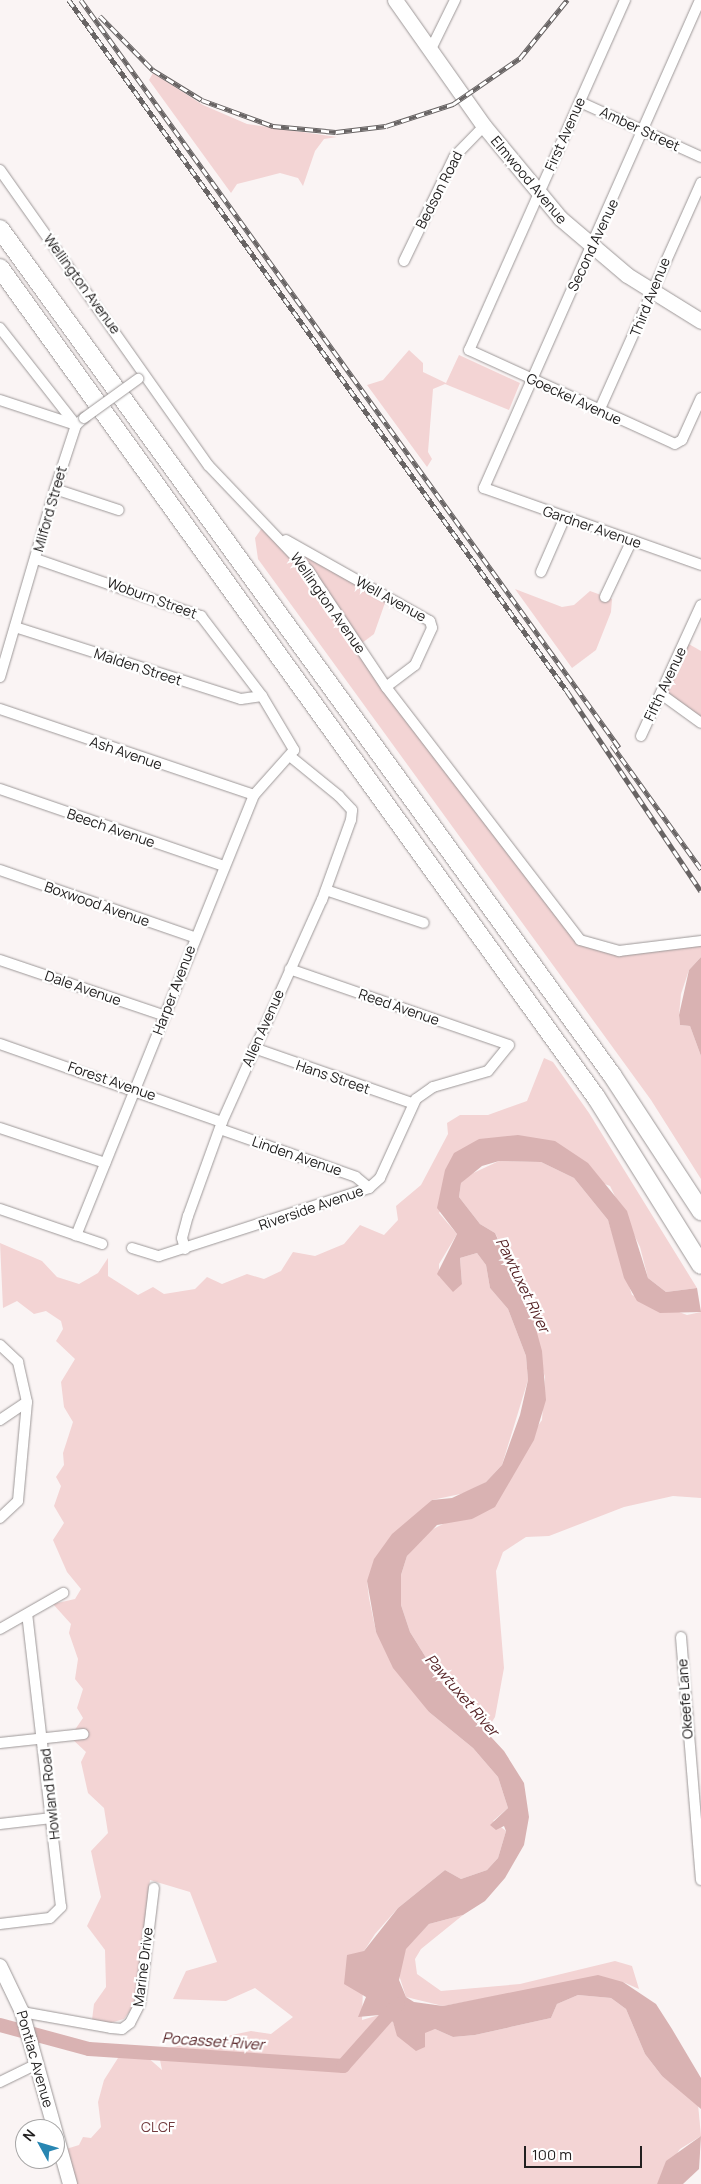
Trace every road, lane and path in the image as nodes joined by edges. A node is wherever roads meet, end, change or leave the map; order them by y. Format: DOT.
graph roads {
  1 [pos="395,0"];
  2 [pos="454,0"];
  3 [pos="625,0"];
  4 [pos="700,0"];
  5 [pos="431,49"];
  6 [pos="580,102"];
  7 [pos="484,126"];
  8 [pos="645,131"];
  9 [pos="701,157"];
  10 [pos="0,170"];
  11 [pos="701,183"];
  12 [pos="538,194"];
  13 [pos="0,229"];
  14 [pos="592,248"];
  15 [pos="404,261"];
  16 [pos="0,268"];
  17 [pos="651,291"];
  18 [pos="701,321"];
  19 [pos="0,328"];
  20 [pos="469,350"];
  21 [pos="142,376"];
  22 [pos="530,379"];
  23 [pos="701,398"];
  24 [pos="1,404"];
  25 [pos="599,411"];
  26 [pos="80,422"];
  27 [pos="484,488"];
  28 [pos="55,489"];
  29 [pos="119,510"];
  30 [pos="565,517"];
  31 [pos="278,536"];
  32 [pos="632,540"];
  33 [pos="36,559"];
  34 [pos="701,565"];
  35 [pos="541,572"];
  36 [pos="605,597"];
  37 [pos="701,605"];
  38 [pos="15,627"];
  39 [pos="0,677"];
  40 [pos="386,687"];
  41 [pos="661,694"];
  42 [pos="262,696"];
  43 [pos="0,708"];
  44 [pos="701,723"];
  45 [pos="641,736"];
  46 [pos="291,757"];
  47 [pos="0,789"];
  48 [pos="254,795"];
  49 [pos="223,866"];
  50 [pos="0,870"];
  51 [pos="326,890"];
  52 [pos="424,923"];
  53 [pos="194,937"];
  54 [pos="701,941"];
  55 [pos="0,960"];
  56 [pos="290,969"];
  57 [pos="165,1016"];
  58 [pos="0,1044"];
  59 [pos="509,1045"];
  60 [pos="254,1048"];
  61 [pos="135,1089"];
  62 [pos="412,1103"];
  63 [pos="221,1125"];
  64 [pos="0,1128"];
  65 [pos="105,1163"];
  66 [pos="369,1188"];
  67 [pos="0,1209"];
  68 [pos="701,1211"];
  69 [pos="76,1235"];
  70 [pos="102,1244"];
  71 [pos="132,1248"];
  72 [pos="184,1249"];
  73 [pos="701,1265"];
  74 [pos="0,1345"];
  75 [pos="27,1402"];
  76 [pos="0,1420"];
  77 [pos="0,1518"];
  78 [pos="63,1594"];
  79 [pos="27,1615"];
  80 [pos="0,1629"];
  81 [pos="681,1637"];
  82 [pos="84,1734"];
  83 [pos="44,1738"];
  84 [pos="0,1742"];
  85 [pos="52,1818"];
  86 [pos="0,1824"];
  87 [pos="701,1880"];
  88 [pos="154,1888"];
  89 [pos="0,1924"];
  90 [pos="0,1966"];
  91 [pos="24,2018"];
  92 [pos="37,2064"];
  93 [pos="0,2082"];
  94 [pos="70,2184"];
  1 -- 5 [label="main road, Elmwood Avenue"];
  2 -- 5 [label="street"];
  3 -- 6 [label="street, First Avenue"];
  4 -- 8 [label="street, Second Avenue"];
  5 -- 7 [label="main road, Elmwood Avenue"];
  6 -- 8 [label="street, Amber Street"];
  6 -- 12 [label="street, First Avenue"];
  7 -- 12 [label="main road, Elmwood Avenue"];
  7 -- 15 [label="street, Bedson Road"];
  8 -- 9 [label="street, Amber Street"];
  8 -- 14 [label="street, Second Avenue"];
  10 -- 21 [label="street, Wellington Avenue"];
  11 -- 17 [label="street, Third Avenue"];
  12 -- 14 [label="main road, Elmwood Avenue"];
  12 -- 20 [label="street, First Avenue"];
  13 -- 68 [label="highway"];
  14 -- 17 [label="main road, Elmwood Avenue"];
  14 -- 22 [label="street, Second Avenue"];
  16 -- 73 [label="highway"];
  17 -- 18 [label="main road, Elmwood Avenue"];
  17 -- 25 [label="street, Third Avenue"];
  19 -- 26 [label="street"];
  20 -- 22 [label="street, Goeckel Avenue"];
  21 -- 26 [label="street, bridge"];
  21 -- 31 [label="street, Wellington Avenue"];
  22 -- 25 [label="street, Goeckel Avenue"];
  22 -- 27 [label="street, Second Avenue"];
  23 -- 25 [label="street, Goeckel Avenue"];
  24 -- 26 [label="street"];
  26 -- 28 [label="street, Milford Street"];
  27 -- 30 [label="street, Gardner Avenue"];
  28 -- 29 [label="street"];
  28 -- 33 [label="street, Milford Street"];
  30 -- 32 [label="street, Gardner Avenue"];
  30 -- 35 [label="street"];
  31 -- 40 [label="street, Wellington Avenue"];
  31 -- 40 [label="street, Well Avenue"];
  32 -- 34 [label="street, Gardner Avenue"];
  32 -- 36 [label="street"];
  33 -- 38 [label="street, Milford Street"];
  33 -- 42 [label="street, Woburn Street"];
  37 -- 41 [label="street, Fifth Avenue"];
  38 -- 39 [label="street, Milford Street"];
  38 -- 42 [label="street, Malden Street"];
  40 -- 54 [label="street, Wellington Avenue"];
  41 -- 44 [label="street"];
  41 -- 45 [label="street, Fifth Avenue"];
  42 -- 46 [label="street"];
  43 -- 48 [label="street, Ash Avenue"];
  46 -- 48 [label="street, Harper Avenue"];
  46 -- 51 [label="street, Allen Avenue"];
  47 -- 49 [label="street, Beech Avenue"];
  48 -- 49 [label="street, Harper Avenue"];
  49 -- 53 [label="street, Harper Avenue"];
  50 -- 53 [label="street, Boxwood Avenue"];
  51 -- 52 [label="street"];
  51 -- 56 [label="street, Allen Avenue"];
  53 -- 57 [label="street, Harper Avenue"];
  55 -- 57 [label="street, Dale Avenue"];
  56 -- 59 [label="street, Reed Avenue"];
  56 -- 60 [label="street, Allen Avenue"];
  57 -- 61 [label="street, Harper Avenue"];
  58 -- 61 [label="street, Forest Avenue"];
  59 -- 62 [label="street, Riverside Avenue"];
  60 -- 62 [label="street, Hans Street"];
  60 -- 63 [label="street, Allen Avenue"];
  61 -- 63 [label="street, Forest Avenue"];
  61 -- 65 [label="street, Harper Avenue"];
  62 -- 66 [label="street, Riverside Avenue"];
  63 -- 66 [label="street, Linden Avenue"];
  63 -- 72 [label="street, Allen Avenue"];
  64 -- 65 [label="street"];
  65 -- 69 [label="street, Harper Avenue"];
  66 -- 72 [label="street, Riverside Avenue"];
  67 -- 69 [label="street"];
  69 -- 70 [label="street"];
  71 -- 72 [label="street, Riverside Avenue"];
  74 -- 75 [label="street"];
  75 -- 76 [label="street"];
  75 -- 77 [label="street"];
  78 -- 79 [label="street"];
  79 -- 80 [label="street"];
  79 -- 83 [label="street, Howland Road"];
  81 -- 87 [label="street, Okeefe Lane"];
  82 -- 83 [label="street"];
  83 -- 84 [label="street"];
  83 -- 85 [label="street, Howland Road"];
  85 -- 86 [label="street"];
  85 -- 89 [label="street, Howland Road"];
  88 -- 91 [label="street, Marine Drive"];
  90 -- 91 [label="main road, Pontiac Avenue"];
  91 -- 92 [label="main road, Pontiac Avenue"];
  92 -- 93 [label="street"];
  92 -- 94 [label="main road, Pontiac Avenue"];
}
